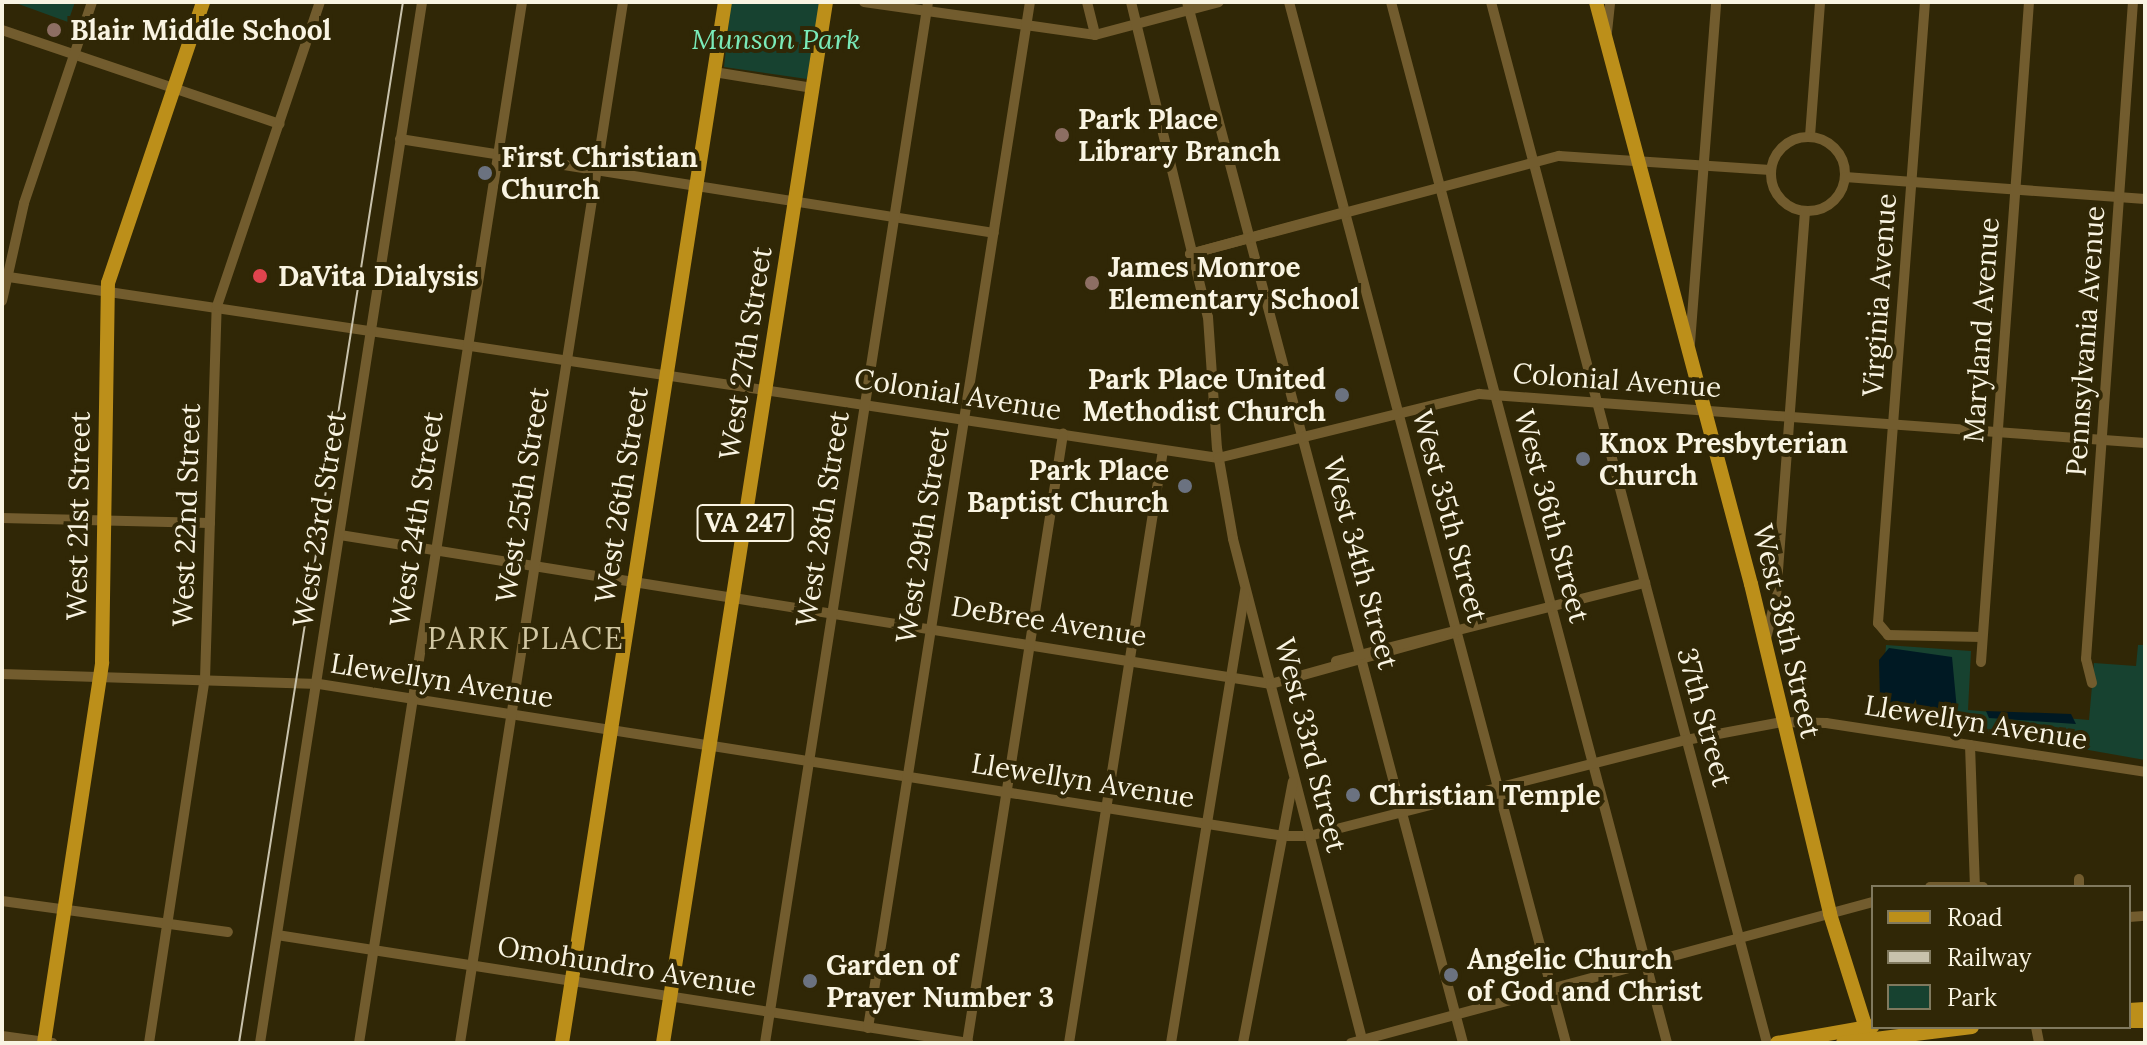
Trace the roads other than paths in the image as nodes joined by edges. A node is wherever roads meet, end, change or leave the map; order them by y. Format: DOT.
graph roads {
  1 [pos="92,2"];
  2 [pos="203,2"];
  3 [pos="320,2"];
  4 [pos="422,2"];
  5 [pos="522,2"];
  6 [pos="623,2"];
  7 [pos="725,2"];
  8 [pos="826,2"];
  9 [pos="864,2"];
  10 [pos="1030,2"];
  11 [pos="1087,2"];
  12 [pos="1131,2"];
  13 [pos="1219,2"];
  14 [pos="1289,2"];
  15 [pos="1391,2"];
  16 [pos="1491,2"];
  17 [pos="1596,2"];
  18 [pos="1610,2"];
  19 [pos="1716,2"];
  20 [pos="1820,2"];
  21 [pos="1925,2"];
  22 [pos="2029,2"];
  23 [pos="2133,2"];
  24 [pos="1188,6"];
  25 [pos="927,7"];
  26 [pos="1134,25"];
  27 [pos="1026,28"];
  28 [pos="2,30"];
  29 [pos="1095,35"];
  30 [pos="1606,40"];
  31 [pos="74,55"];
  32 [pos="714,72"];
  33 [pos="813,88"];
  34 [pos="174,89"];
  35 [pos="279,124"];
  36 [pos="1810,136"];
  37 [pos="400,139"];
  38 [pos="498,154"];
  39 [pos="1639,161"];
  40 [pos="1534,163"];
  41 [pos="1704,167"];
  42 [pos="597,170"];
  43 [pos="1771,170"];
  44 [pos="1845,177"];
  45 [pos="1912,181"];
  46 [pos="695,186"];
  47 [pos="1440,187"];
  48 [pos="2015,189"];
  49 [pos="2119,197"];
  50 [pos="2145,199"];
  51 [pos="795,202"];
  52 [pos="1805,211"];
  53 [pos="1345,212"];
  54 [pos="893,217"];
  55 [pos="994,233"];
  56 [pos="1250,238"];
  57 [pos="1190,254"];
  58 [pos="2,276"];
  59 [pos="108,291"];
  60 [pos="2,301"];
  61 [pos="217,306"];
  62 [pos="374,327"];
  63 [pos="468,343"];
  64 [pos="1689,353"];
  65 [pos="567,358"];
  66 [pos="666,374"];
  67 [pos="766,390"];
  68 [pos="1495,395"];
  69 [pos="864,403"];
  70 [pos="1598,404"];
  71 [pos="1705,411"];
  72 [pos="1398,413"];
  73 [pos="1790,417"];
  74 [pos="964,419"];
  75 [pos="1894,424"];
  76 [pos="1998,432"];
  77 [pos="1063,434"];
  78 [pos="1303,438"];
  79 [pos="2102,440"];
  80 [pos="2145,443"];
  81 [pos="1163,450"];
  82 [pos="1218,458"];
  83 [pos="2,518"];
  84 [pos="104,520"];
  85 [pos="210,523"];
  86 [pos="340,535"];
  87 [pos="436,549"];
  88 [pos="535,564"];
  89 [pos="634,579"];
  90 [pos="1645,583"];
  91 [pos="1246,588"];
  92 [pos="733,596"];
  93 [pos="1552,608"];
  94 [pos="832,611"];
  95 [pos="931,626"];
  96 [pos="1457,632"];
  97 [pos="1982,637"];
  98 [pos="1030,642"];
  99 [pos="1765,643"];
  100 [pos="1130,658"];
  101 [pos="1362,658"];
  102 [pos="1981,662"];
  103 [pos="1229,673"];
  104 [pos="2,674"];
  105 [pos="98,676"];
  106 [pos="205,679"];
  107 [pos="1270,680"];
  108 [pos="2092,683"];
  109 [pos="319,684"];
  110 [pos="413,699"];
  111 [pos="511,714"];
  112 [pos="1782,722"];
  113 [pos="611,730"];
  114 [pos="1686,740"];
  115 [pos="710,745"];
  116 [pos="1970,745"];
  117 [pos="809,761"];
  118 [pos="1593,764"];
  119 [pos="2145,772"];
  120 [pos="908,776"];
  121 [pos="1294,776"];
  122 [pos="1498,789"];
  123 [pos="1007,792"];
  124 [pos="1105,808"];
  125 [pos="1403,814"];
  126 [pos="1205,824"];
  127 [pos="1284,836"];
  128 [pos="1309,836"];
  129 [pos="1979,885"];
  130 [pos="2,901"];
  131 [pos="1871,903"];
  132 [pos="64,910"];
  133 [pos="1830,914"];
  134 [pos="166,924"];
  135 [pos="228,932"];
  136 [pos="277,935"];
  137 [pos="1740,939"];
  138 [pos="373,951"];
  139 [pos="1646,963"];
  140 [pos="472,966"];
  141 [pos="572,981"];
  142 [pos="1552,989"];
  143 [pos="670,998"];
  144 [pos="770,1012"];
  145 [pos="1456,1014"];
  146 [pos="868,1028"];
  147 [pos="1959,1029"];
  148 [pos="1869,1034"];
  149 [pos="2,1036"];
  150 [pos="1902,1038"];
  151 [pos="1359,1042"];
  152 [pos="47,1043"];
  153 [pos="149,1043"];
  154 [pos="260,1043"];
  155 [pos="359,1043"];
  156 [pos="460,1043"];
  157 [pos="562,1043"];
  158 [pos="663,1043"];
  159 [pos="765,1043"];
  160 [pos="968,1043"];
  161 [pos="1069,1043"];
  162 [pos="1171,1043"];
  163 [pos="1243,1043"];
  164 [pos="1463,1043"];
  165 [pos="1566,1043"];
  166 [pos="1667,1043"];
  167 [pos="1767,1043"];
  168 [pos="1777,1043"];
  169 [pos="1843,1043"];
  1 -- 31 [label="street"];
  2 -- 34 [label="main road, West 21st Street"];
  3 -- 35 [label="street, West 22nd Street"];
  4 -- 37 [label="street, West 23rd Street"];
  5 -- 38 [label="street, West 24th Street"];
  6 -- 42 [label="street, West 25th Street"];
  7 -- 32 [label="main road, West 26th Street"];
  8 -- 33 [label="main road, West 27th Street / VA 247"];
  9 -- 25 [label="street"];
  10 -- 27 [label="street, West 29th Street"];
  11 -- 29 [label="street"];
  12 -- 26 [label="street, West 33rd Street"];
  13 -- 24 [label="street"];
  14 -- 53 [label="street, West 35th Street"];
  15 -- 47 [label="street, West 36th Street"];
  16 -- 40 [label="street, 37th Street"];
  17 -- 30 [label="main road, West 38th Street"];
  18 -- 30 [label="street"];
  19 -- 41 [label="street"];
  20 -- 36 [label="street"];
  21 -- 45 [label="street, Virginia Avenue"];
  22 -- 48 [label="street, Maryland Avenue"];
  23 -- 49 [label="street, Pennsylvania Avenue"];
  24 -- 26 [label="street"];
  24 -- 56 [label="street, West 34th Street"];
  25 -- 27 [label="street"];
  25 -- 54 [label="street, West 28th Street"];
  26 -- 29 [label="street"];
  26 -- 57 [label="street, West 33rd Street"];
  27 -- 29 [label="street"];
  27 -- 55 [label="street, West 29th Street"];
  28 -- 31 [label="street"];
  30 -- 39 [label="main road, West 38th Street"];
  31 -- 34 [label="street"];
  31 -- 58 [label="street"];
  32 -- 33 [label="street"];
  32 -- 46 [label="main road, West 26th Street"];
  33 -- 51 [label="main road, West 27th Street / VA 247"];
  34 -- 35 [label="street"];
  34 -- 59 [label="main road, West 21st Street"];
  35 -- 61 [label="street, West 22nd Street"];
  36 -- 43 [label="street"];
  36 -- 44 [label="street"];
  37 -- 38 [label="street"];
  37 -- 62 [label="street, West 23rd Street"];
  38 -- 42 [label="street"];
  38 -- 63 [label="street, West 24th Street"];
  39 -- 40 [label="street"];
  39 -- 41 [label="street"];
  39 -- 64 [label="main road, West 38th Street"];
  40 -- 47 [label="street"];
  40 -- 70 [label="street, 37th Street"];
  41 -- 43 [label="street"];
  41 -- 64 [label="street"];
  42 -- 46 [label="street"];
  42 -- 65 [label="street, West 25th Street"];
  43 -- 52 [label="street"];
  44 -- 45 [label="street"];
  44 -- 52 [label="street"];
  45 -- 48 [label="street"];
  45 -- 75 [label="street, Virginia Avenue"];
  46 -- 51 [label="street"];
  46 -- 66 [label="main road, West 26th Street"];
  47 -- 53 [label="street"];
  47 -- 68 [label="street, West 36th Street"];
  48 -- 49 [label="street"];
  48 -- 76 [label="street, Maryland Avenue"];
  49 -- 50 [label="street"];
  49 -- 79 [label="street, Pennsylvania Avenue"];
  51 -- 54 [label="street"];
  51 -- 67 [label="main road, West 27th Street / VA 247"];
  52 -- 73 [label="street"];
  53 -- 56 [label="street"];
  53 -- 72 [label="street, West 35th Street"];
  54 -- 55 [label="street"];
  54 -- 69 [label="street, West 28th Street"];
  55 -- 74 [label="street, West 29th Street"];
  56 -- 57 [label="street"];
  56 -- 78 [label="street, West 34th Street"];
  57 -- 82 [label="street, West 33rd Street"];
  58 -- 59 [label="street, Colonial Avenue"];
  58 -- 60 [label="street"];
  59 -- 61 [label="street, Colonial Avenue"];
  59 -- 84 [label="main road, West 21st Street"];
  61 -- 62 [label="street, Colonial Avenue"];
  61 -- 85 [label="street, West 22nd Street"];
  62 -- 63 [label="street, Colonial Avenue"];
  62 -- 86 [label="street, West 23rd Street"];
  63 -- 65 [label="street, Colonial Avenue"];
  63 -- 87 [label="street, West 24th Street"];
  64 -- 71 [label="main road, West 38th Street"];
  65 -- 66 [label="street, Colonial Avenue"];
  65 -- 88 [label="street, West 25th Street"];
  66 -- 67 [label="street, Colonial Avenue"];
  66 -- 89 [label="main road, West 26th Street"];
  67 -- 69 [label="street, Colonial Avenue"];
  67 -- 92 [label="main road, West 27th Street / VA 247"];
  68 -- 70 [label="street, Colonial Avenue"];
  68 -- 72 [label="street, Colonial Avenue"];
  68 -- 93 [label="street, West 36th Street"];
  69 -- 74 [label="street, Colonial Avenue"];
  69 -- 94 [label="street, West 28th Street"];
  70 -- 71 [label="street, Colonial Avenue"];
  70 -- 90 [label="street, 37th Street"];
  71 -- 73 [label="street, Colonial Avenue"];
  71 -- 99 [label="main road, West 38th Street"];
  72 -- 78 [label="street, Colonial Avenue"];
  72 -- 96 [label="street, West 35th Street"];
  73 -- 75 [label="street, Colonial Avenue"];
  73 -- 99 [label="street"];
  74 -- 77 [label="street, Colonial Avenue"];
  74 -- 95 [label="street, West 29th Street"];
  75 -- 76 [label="street, Colonial Avenue"];
  75 -- 97 [label="street, Virginia Avenue"];
  76 -- 79 [label="street, Colonial Avenue"];
  76 -- 97 [label="street, Maryland Avenue"];
  77 -- 81 [label="street, Colonial Avenue"];
  77 -- 98 [label="street"];
  78 -- 82 [label="street, Colonial Avenue"];
  78 -- 101 [label="street, West 34th Street"];
  79 -- 80 [label="street, Colonial Avenue"];
  79 -- 108 [label="street, Pennsylvania Avenue"];
  81 -- 82 [label="street, Colonial Avenue"];
  81 -- 100 [label="street"];
  82 -- 91 [label="street, West 33rd Street"];
  83 -- 84 [label="street"];
  84 -- 85 [label="street"];
  84 -- 105 [label="main road, West 21st Street"];
  85 -- 106 [label="street, West 22nd Street"];
  86 -- 87 [label="street, DeBree Avenue"];
  86 -- 109 [label="street, West 23rd Street"];
  87 -- 88 [label="street, DeBree Avenue"];
  87 -- 110 [label="street, West 24th Street"];
  88 -- 89 [label="street, DeBree Avenue"];
  88 -- 111 [label="street, West 25th Street"];
  89 -- 92 [label="street, DeBree Avenue"];
  89 -- 113 [label="main road, West 26th Street"];
  90 -- 93 [label="street, DeBree Avenue"];
  90 -- 114 [label="street, 37th Street"];
  91 -- 103 [label="street"];
  91 -- 107 [label="street, West 33rd Street"];
  92 -- 94 [label="street, DeBree Avenue"];
  92 -- 115 [label="main road, West 27th Street / VA 247"];
  93 -- 96 [label="street, DeBree Avenue"];
  93 -- 118 [label="street, West 36th Street"];
  94 -- 95 [label="street, DeBree Avenue"];
  94 -- 117 [label="street, West 28th Street"];
  95 -- 98 [label="street, DeBree Avenue"];
  95 -- 120 [label="street, West 29th Street"];
  96 -- 101 [label="street, DeBree Avenue"];
  96 -- 122 [label="street, West 35th Street"];
  97 -- 102 [label="street, Maryland Avenue"];
  98 -- 100 [label="street, DeBree Avenue"];
  98 -- 123 [label="street"];
  99 -- 112 [label="main road, West 38th Street"];
  100 -- 103 [label="street, DeBree Avenue"];
  100 -- 124 [label="street"];
  101 -- 107 [label="street, DeBree Avenue"];
  101 -- 125 [label="street, West 34th Street"];
  103 -- 107 [label="street, DeBree Avenue"];
  103 -- 126 [label="street"];
  104 -- 105 [label="street, Llewellyn Avenue"];
  105 -- 106 [label="street, Llewellyn Avenue"];
  105 -- 132 [label="main road, West 21st Street"];
  106 -- 109 [label="street, Llewellyn Avenue"];
  106 -- 134 [label="street, West 22nd Street"];
  107 -- 121 [label="street, West 33rd Street"];
  109 -- 110 [label="street, Llewellyn Avenue"];
  109 -- 136 [label="street, West 23rd Street"];
  110 -- 111 [label="street, Llewellyn Avenue"];
  110 -- 138 [label="street, West 24th Street"];
  111 -- 113 [label="street, Llewellyn Avenue"];
  111 -- 140 [label="street, West 25th Street"];
  112 -- 114 [label="street, Llewellyn Avenue"];
  112 -- 116 [label="street, Llewellyn Avenue"];
  112 -- 133 [label="main road, West 38th Street"];
  113 -- 115 [label="street, Llewellyn Avenue"];
  113 -- 141 [label="main road, West 26th Street"];
  114 -- 118 [label="street, Llewellyn Avenue"];
  114 -- 137 [label="street, 37th Street"];
  115 -- 117 [label="street, Llewellyn Avenue"];
  115 -- 143 [label="main road, West 27th Street / VA 247"];
  116 -- 119 [label="street, Llewellyn Avenue"];
  116 -- 129 [label="street"];
  117 -- 120 [label="street, Llewellyn Avenue"];
  117 -- 144 [label="street, West 28th Street"];
  118 -- 122 [label="street, Llewellyn Avenue"];
  118 -- 139 [label="street, West 36th Street"];
  120 -- 123 [label="street, Llewellyn Avenue"];
  120 -- 146 [label="street, West 29th Street"];
  121 -- 127 [label="street"];
  121 -- 128 [label="street, West 33rd Street"];
  122 -- 125 [label="street, Llewellyn Avenue"];
  122 -- 142 [label="street, West 35th Street"];
  123 -- 124 [label="street, Llewellyn Avenue"];
  123 -- 160 [label="street"];
  124 -- 126 [label="street, Llewellyn Avenue"];
  124 -- 161 [label="street"];
  125 -- 128 [label="street, Llewellyn Avenue"];
  125 -- 145 [label="street, West 34th Street"];
  126 -- 127 [label="street, Llewellyn Avenue"];
  126 -- 162 [label="street"];
  127 -- 128 [label="street, Llewellyn Avenue"];
  127 -- 163 [label="street"];
  128 -- 151 [label="street, West 33rd Street"];
  130 -- 132 [label="street"];
  131 -- 133 [label="street"];
  132 -- 134 [label="street"];
  132 -- 152 [label="main road, West 21st Street"];
  133 -- 137 [label="street"];
  133 -- 148 [label="main road, West 38th Street"];
  134 -- 135 [label="street"];
  134 -- 153 [label="street, West 22nd Street"];
  136 -- 138 [label="street, Omohundro Avenue"];
  136 -- 154 [label="street, West 23rd Street"];
  137 -- 139 [label="street"];
  137 -- 167 [label="street, 37th Street"];
  138 -- 140 [label="street, Omohundro Avenue"];
  138 -- 155 [label="street, West 24th Street"];
  139 -- 142 [label="street"];
  139 -- 166 [label="street, West 36th Street"];
  140 -- 141 [label="street, Omohundro Avenue"];
  140 -- 156 [label="street, West 25th Street"];
  141 -- 143 [label="street, Omohundro Avenue"];
  141 -- 157 [label="main road, West 26th Street"];
  142 -- 145 [label="street"];
  142 -- 165 [label="street, West 35th Street"];
  143 -- 144 [label="street, Omohundro Avenue"];
  143 -- 158 [label="main road, West 27th Street / VA 247"];
  144 -- 146 [label="street, Omohundro Avenue"];
  144 -- 159 [label="street, West 28th Street"];
  145 -- 151 [label="street"];
  145 -- 164 [label="street, West 34th Street"];
  146 -- 160 [label="street, Omohundro Avenue"];
  147 -- 150 [label="main road"];
  148 -- 150 [label="main road"];
  148 -- 168 [label="main road"];
  148 -- 169 [label="main road"];
  149 -- 152 [label="street"];
}
